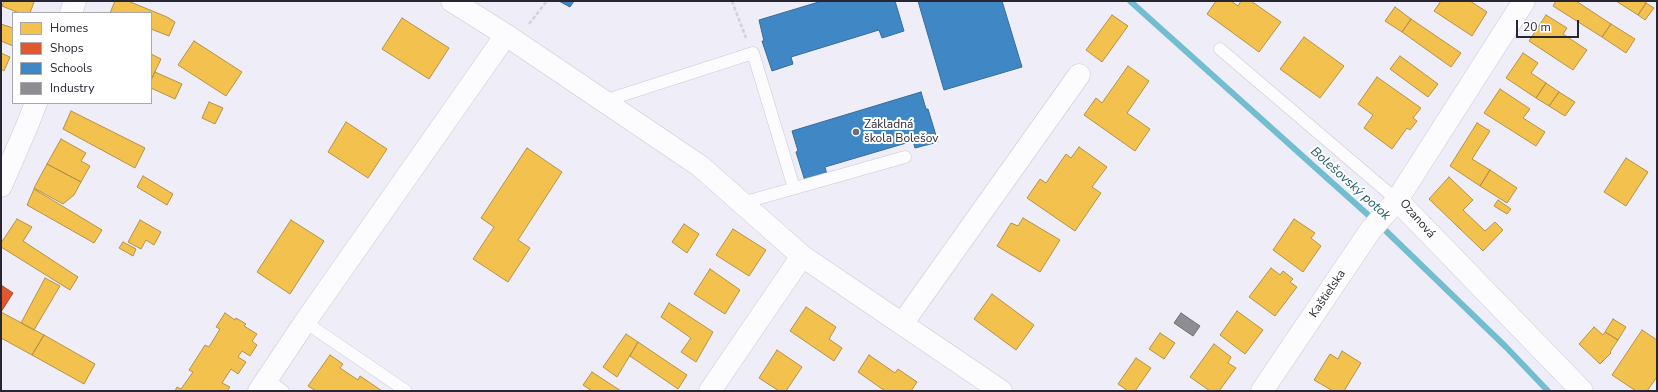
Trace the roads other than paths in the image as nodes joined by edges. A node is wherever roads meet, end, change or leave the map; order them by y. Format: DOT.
graph roads {
  1 [pos="75,1"];
  2 [pos="452,1"];
  3 [pos="1524,1"];
  4 [pos="71,12"];
  5 [pos="515,32"];
  6 [pos="1220,49"];
  7 [pos="1079,75"];
  8 [pos="604,101"];
  9 [pos="36,104"];
  10 [pos="905,157"];
  11 [pos="1,186"];
  12 [pos="794,188"];
  13 [pos="1397,200"];
  14 [pos="742,203"];
  15 [pos="802,256"];
  16 [pos="305,322"];
  17 [pos="902,324"];
  18 [pos="270,387"];
  19 [pos="1268,389"];
  20 [pos="406,391"];
  21 [pos="710,391"];
  22 [pos="1002,391"];
  23 [pos="1582,391"];
  1 -- 4 [label="street"];
  2 -- 5 [label="street"];
  3 -- 13 [label="street, Ozanová"];
  5 -- 8 [label="street"];
  5 -- 16 [label="street"];
  6 -- 13 [label="lane"];
  7 -- 17 [label="street"];
  8 -- 12 [label="lane"];
  8 -- 14 [label="street"];
  9 -- 11 [label="street"];
  10 -- 12 [label="lane"];
  12 -- 14 [label="lane"];
  13 -- 19 [label="street, Kaštieľska"];
  13 -- 23 [label="street, Ozanová"];
  14 -- 15 [label="street"];
  15 -- 17 [label="street"];
  15 -- 21 [label="street"];
  16 -- 18 [label="street"];
  16 -- 20 [label="lane"];
  17 -- 22 [label="street"];
}
